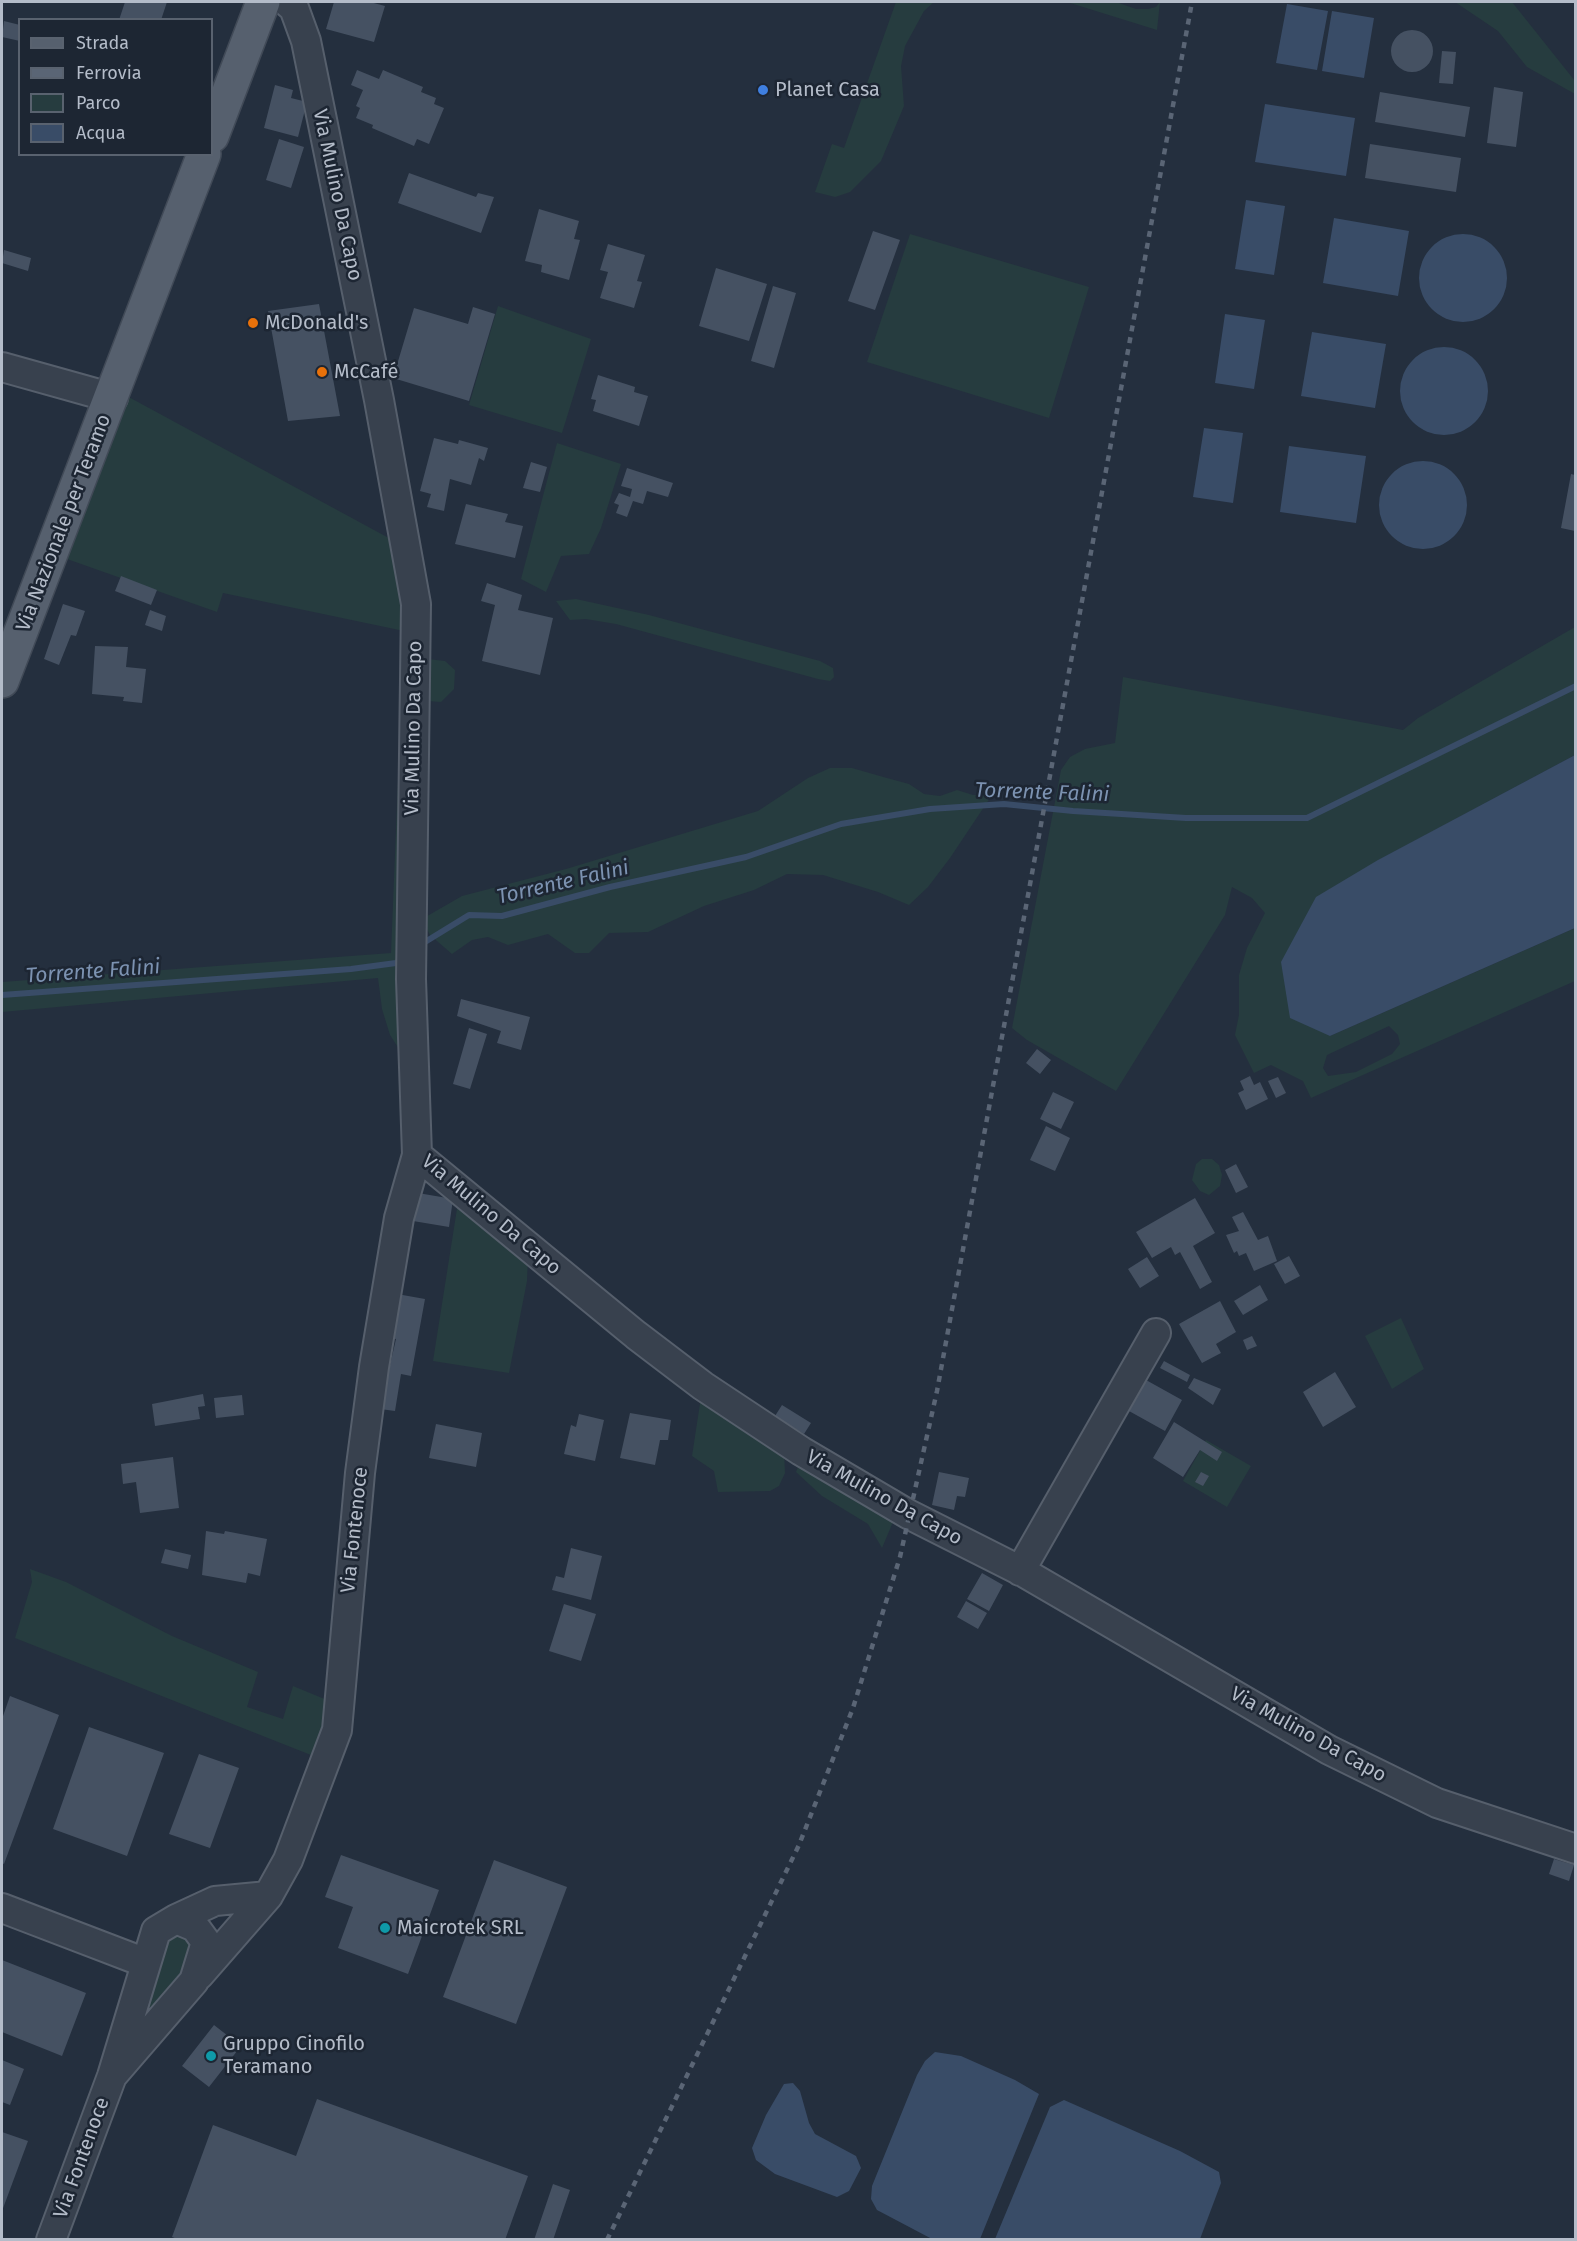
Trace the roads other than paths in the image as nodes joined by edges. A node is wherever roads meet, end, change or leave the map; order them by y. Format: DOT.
graph roads {
  1 [pos="263,2"];
  2 [pos="287,2"];
  3 [pos="213,133"];
  4 [pos="203,156"];
  5 [pos="2,367"];
  6 [pos="113,398"];
  7 [pos="2,681"];
  8 [pos="417,1155"];
  9 [pos="1156,1333"];
  10 [pos="1020,1571"];
  11 [pos="1575,1849"];
  12 [pos="268,1896"];
  13 [pos="2,1908"];
  14 [pos="176,1919"];
  15 [pos="146,1963"];
  16 [pos="194,1981"];
  17 [pos="112,2076"];
  18 [pos="51,2240"];
  1 -- 3 [label="main road"];
  2 -- 8 [label="street, Via Mulino Da Capo"];
  4 -- 6 [label="main road, Via Nazionale per Teramo"];
  5 -- 6 [label="street, Via Nazionale per Teramo"];
  6 -- 7 [label="main road, Via Nazionale per Teramo"];
  8 -- 10 [label="street, Via Mulino Da Capo"];
  8 -- 12 [label="street, Via Fontenoce"];
  9 -- 10 [label="street"];
  10 -- 11 [label="street, Via Mulino Da Capo"];
  12 -- 14 [label="street, Via Fontenoce"];
  12 -- 16 [label="street, Via Fontenoce"];
  13 -- 15 [label="street"];
  14 -- 15 [label="street, Via Fontenoce"];
  14 -- 16 [label="street, Via Fontenoce"];
  15 -- 17 [label="street, Via Fontenoce"];
  16 -- 17 [label="street, Via Fontenoce"];
  17 -- 18 [label="street, Via Fontenoce"];
}
